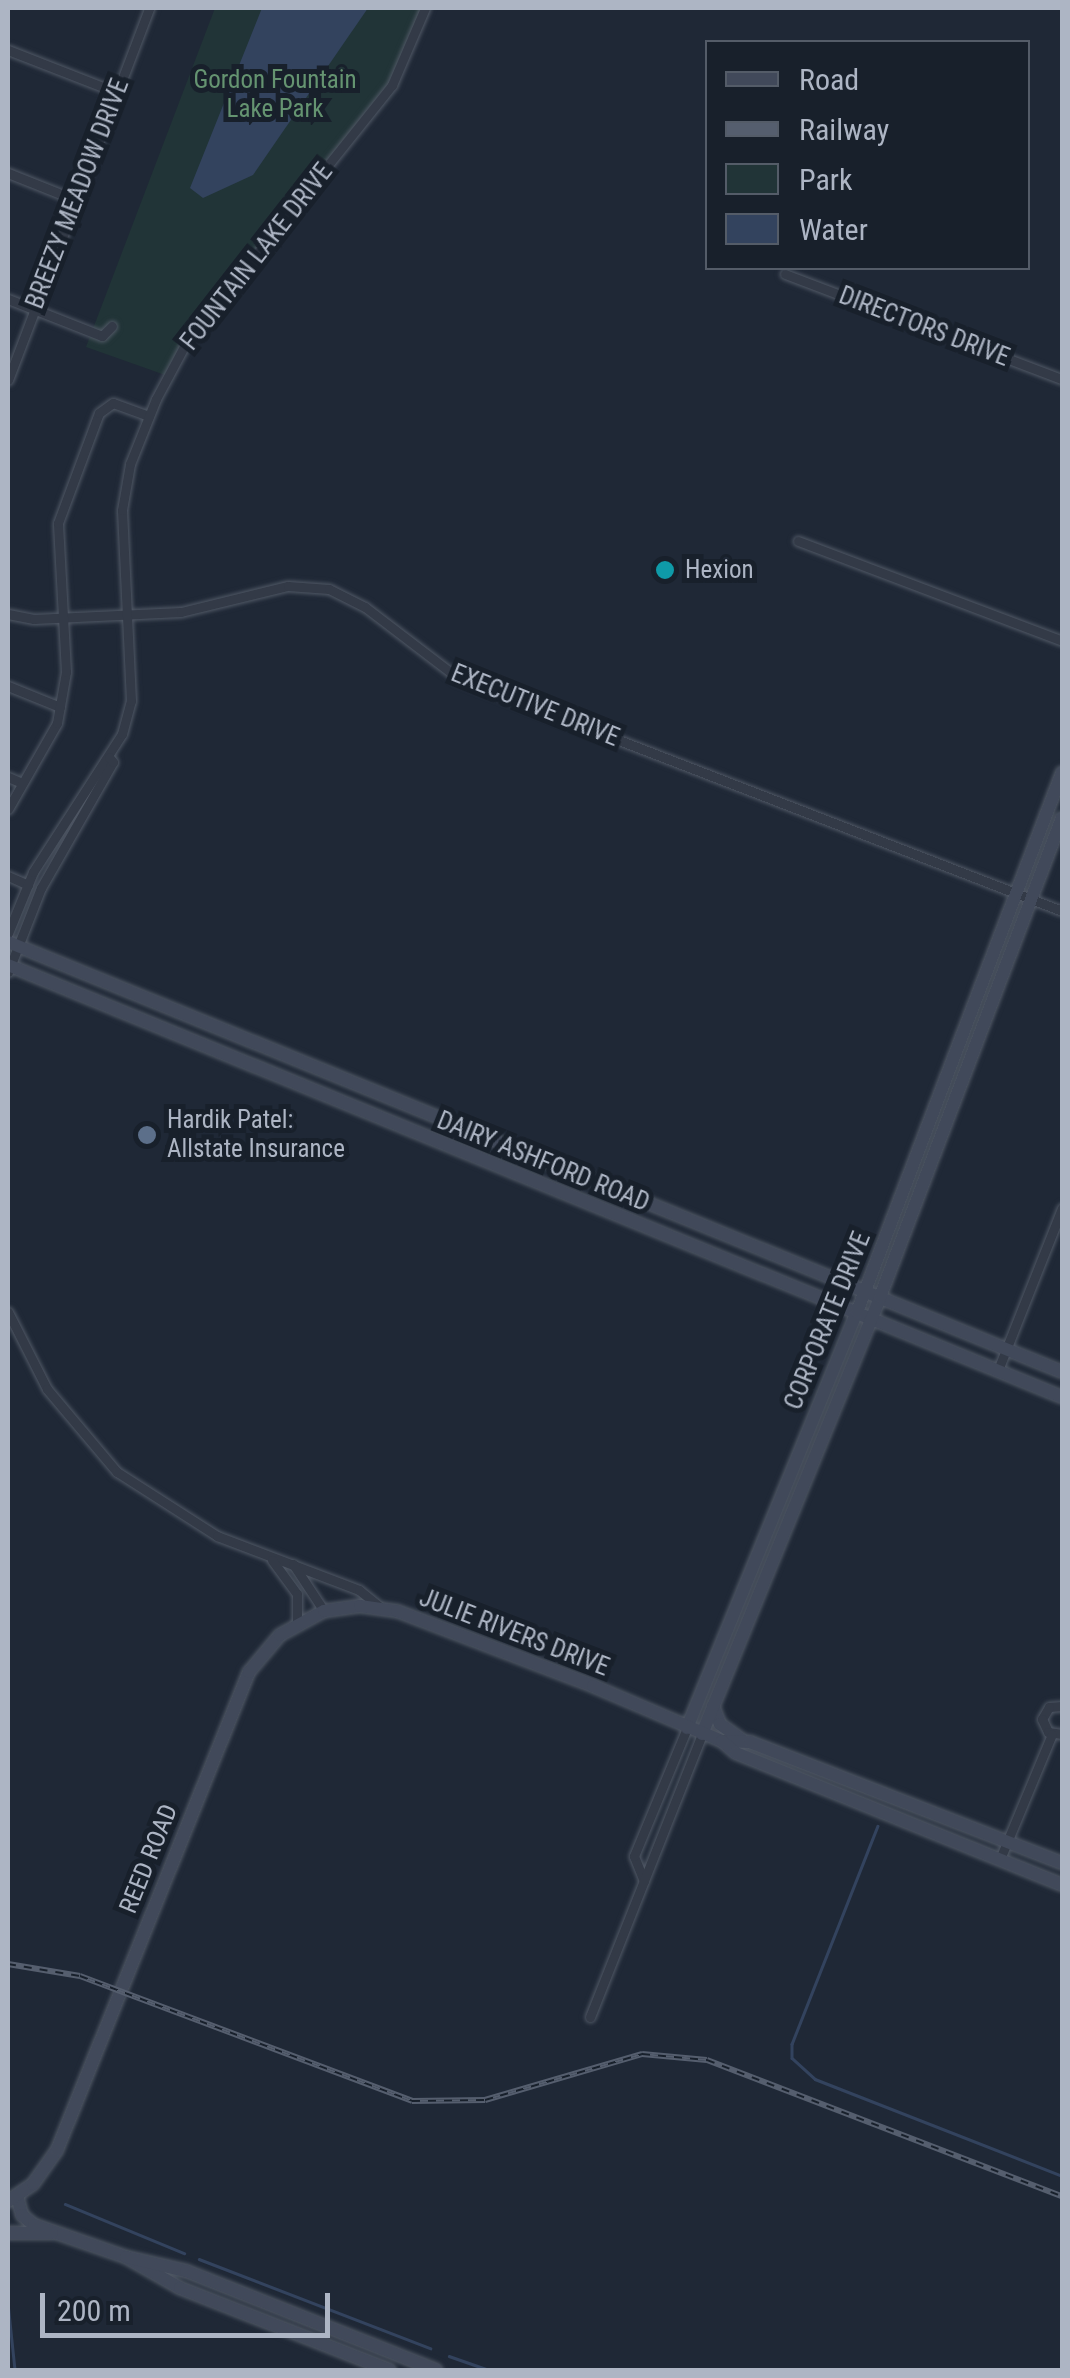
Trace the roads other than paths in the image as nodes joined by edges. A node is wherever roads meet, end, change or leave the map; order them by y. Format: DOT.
graph roads {
  1 [pos="149,8"];
  2 [pos="426,8"];
  3 [pos="8,50"];
  4 [pos="116,92"];
  5 [pos="8,173"];
  6 [pos="76,200"];
  7 [pos="785,274"];
  8 [pos="8,299"];
  9 [pos="34,309"];
  10 [pos="112,326"];
  11 [pos="8,380"];
  12 [pos="1062,380"];
  13 [pos="149,416"];
  14 [pos="798,541"];
  15 [pos="8,614"];
  16 [pos="129,615"];
  17 [pos="59,618"];
  18 [pos="1062,641"];
  19 [pos="8,686"];
  20 [pos="60,706"];
  21 [pos="109,757"];
  22 [pos="1062,773"];
  23 [pos="8,777"];
  24 [pos="22,783"];
  25 [pos="8,809"];
  26 [pos="1062,818"];
  27 [pos="60,826"];
  28 [pos="72,834"];
  29 [pos="8,876"];
  30 [pos="28,885"];
  31 [pos="1017,892"];
  32 [pos="1032,898"];
  33 [pos="1062,911"];
  34 [pos="8,933"];
  35 [pos="13,944"];
  36 [pos="8,968"];
  37 [pos="188,1016"];
  38 [pos="179,1037"];
  39 [pos="366,1088"];
  40 [pos="357,1111"];
  41 [pos="464,1128"];
  42 [pos="454,1152"];
  43 [pos="901,1198"];
  44 [pos="916,1203"];
  45 [pos="1062,1208"];
  46 [pos="865,1291"];
  47 [pos="880,1297"];
  48 [pos="8,1312"];
  49 [pos="864,1315"];
  50 [pos="1007,1348"];
  51 [pos="998,1370"];
  52 [pos="1062,1372"];
  53 [pos="1062,1397"];
  54 [pos="774,1515"];
  55 [pos="789,1521"];
  56 [pos="272,1560"];
  57 [pos="293,1564"];
  58 [pos="380,1607"];
  59 [pos="324,1611"];
  60 [pos="297,1624"];
  61 [pos="713,1706"];
  62 [pos="1062,1706"];
  63 [pos="688,1728"];
  64 [pos="702,1734"];
  65 [pos="1057,1734"];
  66 [pos="722,1740"];
  67 [pos="742,1740"];
  68 [pos="670,1770"];
  69 [pos="685,1776"];
  70 [pos="927,1810"];
  71 [pos="917,1825"];
  72 [pos="1008,1841"];
  73 [pos="1000,1859"];
  74 [pos="1062,1863"];
  75 [pos="644,1881"];
  76 [pos="1062,1885"];
  77 [pos="590,2017"];
  78 [pos="12,2198"];
  79 [pos="59,2232"];
  80 [pos="8,2234"];
  81 [pos="126,2257"];
  82 [pos="388,2370"];
  83 [pos="436,2370"];
  1 -- 4 [label="street, BREEZY MEADOW DRIVE"];
  2 -- 13 [label="street, FOUNTAIN LAKE DRIVE"];
  3 -- 4 [label="street"];
  4 -- 6 [label="street, BREEZY MEADOW DRIVE"];
  5 -- 6 [label="street"];
  6 -- 9 [label="street, BREEZY MEADOW DRIVE"];
  7 -- 12 [label="street, DIRECTORS DRIVE"];
  8 -- 9 [label="street"];
  9 -- 10 [label="street"];
  9 -- 11 [label="street, BREEZY MEADOW DRIVE"];
  13 -- 16 [label="street, FOUNTAIN LAKE DRIVE"];
  13 -- 17 [label="street"];
  14 -- 18 [label="street"];
  15 -- 17 [label="street, EXECUTIVE DRIVE"];
  16 -- 17 [label="street, EXECUTIVE DRIVE"];
  16 -- 21 [label="street, FOUNTAIN LAKE DRIVE"];
  16 -- 31 [label="street, EXECUTIVE DRIVE"];
  17 -- 20 [label="street"];
  19 -- 20 [label="street"];
  20 -- 24 [label="street"];
  21 -- 27 [label="street, FOUNTAIN LAKE DRIVE"];
  21 -- 28 [label="street, FOUNTAIN LAKE DRIVE"];
  22 -- 31 [label="street, CORPORATE DRIVE"];
  23 -- 24 [label="street"];
  24 -- 25 [label="street"];
  26 -- 32 [label="street, CORPORATE DRIVE"];
  27 -- 28 [label="street"];
  27 -- 30 [label="street, FOUNTAIN LAKE DRIVE"];
  28 -- 35 [label="street, FOUNTAIN LAKE DRIVE"];
  29 -- 30 [label="street"];
  30 -- 34 [label="street, FOUNTAIN LAKE DRIVE"];
  31 -- 32 [label="street, EXECUTIVE DRIVE"];
  31 -- 43 [label="street, CORPORATE DRIVE"];
  32 -- 33 [label="street, EXECUTIVE DRIVE"];
  32 -- 44 [label="street, CORPORATE DRIVE"];
  35 -- 36 [label="street, FOUNTAIN LAKE DRIVE"];
  35 -- 37 [label="street, DAIRY ASHFORD ROAD"];
  36 -- 38 [label="street, DAIRY ASHFORD ROAD"];
  37 -- 38 [label="street"];
  37 -- 39 [label="street, DAIRY ASHFORD ROAD"];
  38 -- 40 [label="street, DAIRY ASHFORD ROAD"];
  39 -- 40 [label="street"];
  39 -- 41 [label="street, DAIRY ASHFORD ROAD"];
  40 -- 42 [label="street, DAIRY ASHFORD ROAD"];
  41 -- 42 [label="street"];
  41 -- 46 [label="street, DAIRY ASHFORD ROAD"];
  42 -- 49 [label="street, DAIRY ASHFORD ROAD"];
  43 -- 44 [label="street"];
  43 -- 46 [label="street, CORPORATE DRIVE"];
  44 -- 47 [label="street, CORPORATE DRIVE"];
  45 -- 50 [label="street"];
  46 -- 47 [label="street, DAIRY ASHFORD ROAD"];
  46 -- 49 [label="street, CORPORATE DRIVE"];
  47 -- 49 [label="street, CORPORATE DRIVE"];
  47 -- 50 [label="street, DAIRY ASHFORD ROAD"];
  48 -- 56 [label="street, JULIE RIVERS DRIVE"];
  49 -- 51 [label="street, DAIRY ASHFORD ROAD"];
  49 -- 54 [label="street, CORPORATE DRIVE"];
  49 -- 55 [label="street, CORPORATE DRIVE"];
  50 -- 51 [label="street"];
  50 -- 52 [label="street, DAIRY ASHFORD ROAD"];
  51 -- 53 [label="street, DAIRY ASHFORD ROAD"];
  54 -- 55 [label="street"];
  54 -- 63 [label="street, CORPORATE DRIVE"];
  55 -- 61 [label="street, CORPORATE DRIVE"];
  56 -- 57 [label="street, JULIE RIVERS DRIVE"];
  56 -- 60 [label="street"];
  57 -- 58 [label="street, JULIE RIVERS DRIVE"];
  57 -- 59 [label="street"];
  58 -- 59 [label="street, REED ROAD"];
  58 -- 63 [label="street, JULIE RIVERS DRIVE"];
  59 -- 60 [label="street, REED ROAD"];
  60 -- 78 [label="street, REED ROAD"];
  61 -- 64 [label="street, CORPORATE DRIVE"];
  61 -- 67 [label="street"];
  62 -- 65 [label="street"];
  63 -- 64 [label="street, JULIE RIVERS DRIVE"];
  63 -- 68 [label="street, CORPORATE DRIVE"];
  64 -- 66 [label="street, JULIE RIVERS DRIVE"];
  64 -- 69 [label="street, CORPORATE DRIVE"];
  65 -- 72 [label="street"];
  66 -- 67 [label="street, JULIE RIVERS DRIVE"];
  66 -- 71 [label="street, JULIE RIVERS DRIVE"];
  67 -- 70 [label="street, JULIE RIVERS DRIVE"];
  68 -- 69 [label="street"];
  68 -- 75 [label="street, CORPORATE DRIVE"];
  69 -- 75 [label="street, CORPORATE DRIVE"];
  70 -- 71 [label="street"];
  70 -- 72 [label="street, JULIE RIVERS DRIVE"];
  71 -- 73 [label="street, JULIE RIVERS DRIVE"];
  72 -- 73 [label="street"];
  72 -- 74 [label="street, JULIE RIVERS DRIVE"];
  73 -- 76 [label="street, JULIE RIVERS DRIVE"];
  75 -- 77 [label="street, CORPORATE DRIVE"];
  78 -- 79 [label="street"];
  79 -- 80 [label="street"];
  79 -- 81 [label="street"];
  81 -- 82 [label="street"];
  81 -- 83 [label="street"];
}
